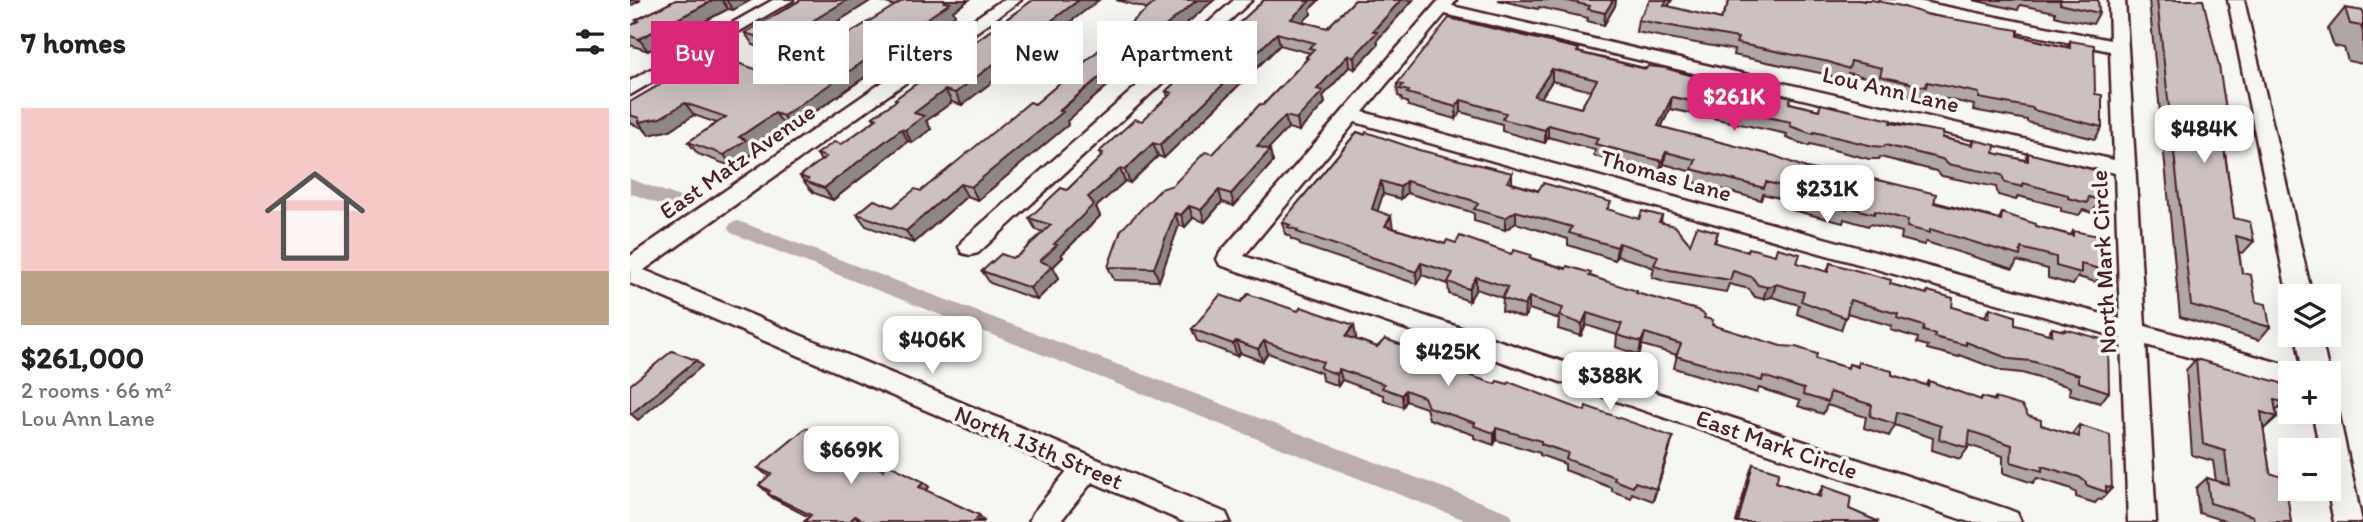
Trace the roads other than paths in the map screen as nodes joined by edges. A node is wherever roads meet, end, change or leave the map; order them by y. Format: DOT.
graph roads {
  1 [pos="785,0"];
  2 [pos="1013,0"];
  3 [pos="1244,0"];
  4 [pos="1888,0"];
  5 [pos="2117,0"];
  6 [pos="2236,0"];
  7 [pos="1445,4"];
  8 [pos="2119,47"];
  9 [pos="630,89"];
  10 [pos="1351,115"];
  11 [pos="2125,169"];
  12 [pos="970,247"];
  13 [pos="630,271"];
  14 [pos="2297,284"];
  15 [pos="2133,332"];
  16 [pos="2278,372"];
  17 [pos="2328,424"];
  18 [pos="1087,467"];
  19 [pos="1043,522"];
  20 [pos="1216,522"];
  21 [pos="2007,522"];
  22 [pos="2142,522"];
  23 [pos="2348,522"];
  1 -- 9 [label="street"];
  2 -- 13 [label="street, East Matz Avenue"];
  3 -- 12 [label="street"];
  4 -- 8 [label="street"];
  5 -- 8 [label="street, North Mark Circle"];
  6 -- 14 [label="street"];
  7 -- 10 [label="street"];
  7 -- 11 [label="street, Lou Ann Lane"];
  8 -- 11 [label="street, North Mark Circle"];
  10 -- 15 [label="street, Thomas Lane"];
  10 -- 21 [label="street, East Mark Circle"];
  11 -- 15 [label="street, North Mark Circle"];
  13 -- 18 [label="street, North 13th Street"];
  15 -- 16 [label="street, Thomas Lane"];
  15 -- 22 [label="street, North Mark Circle"];
  17 -- 23 [label="street"];
  18 -- 19 [label="street"];
  18 -- 20 [label="street, North 13th Street"];
}
